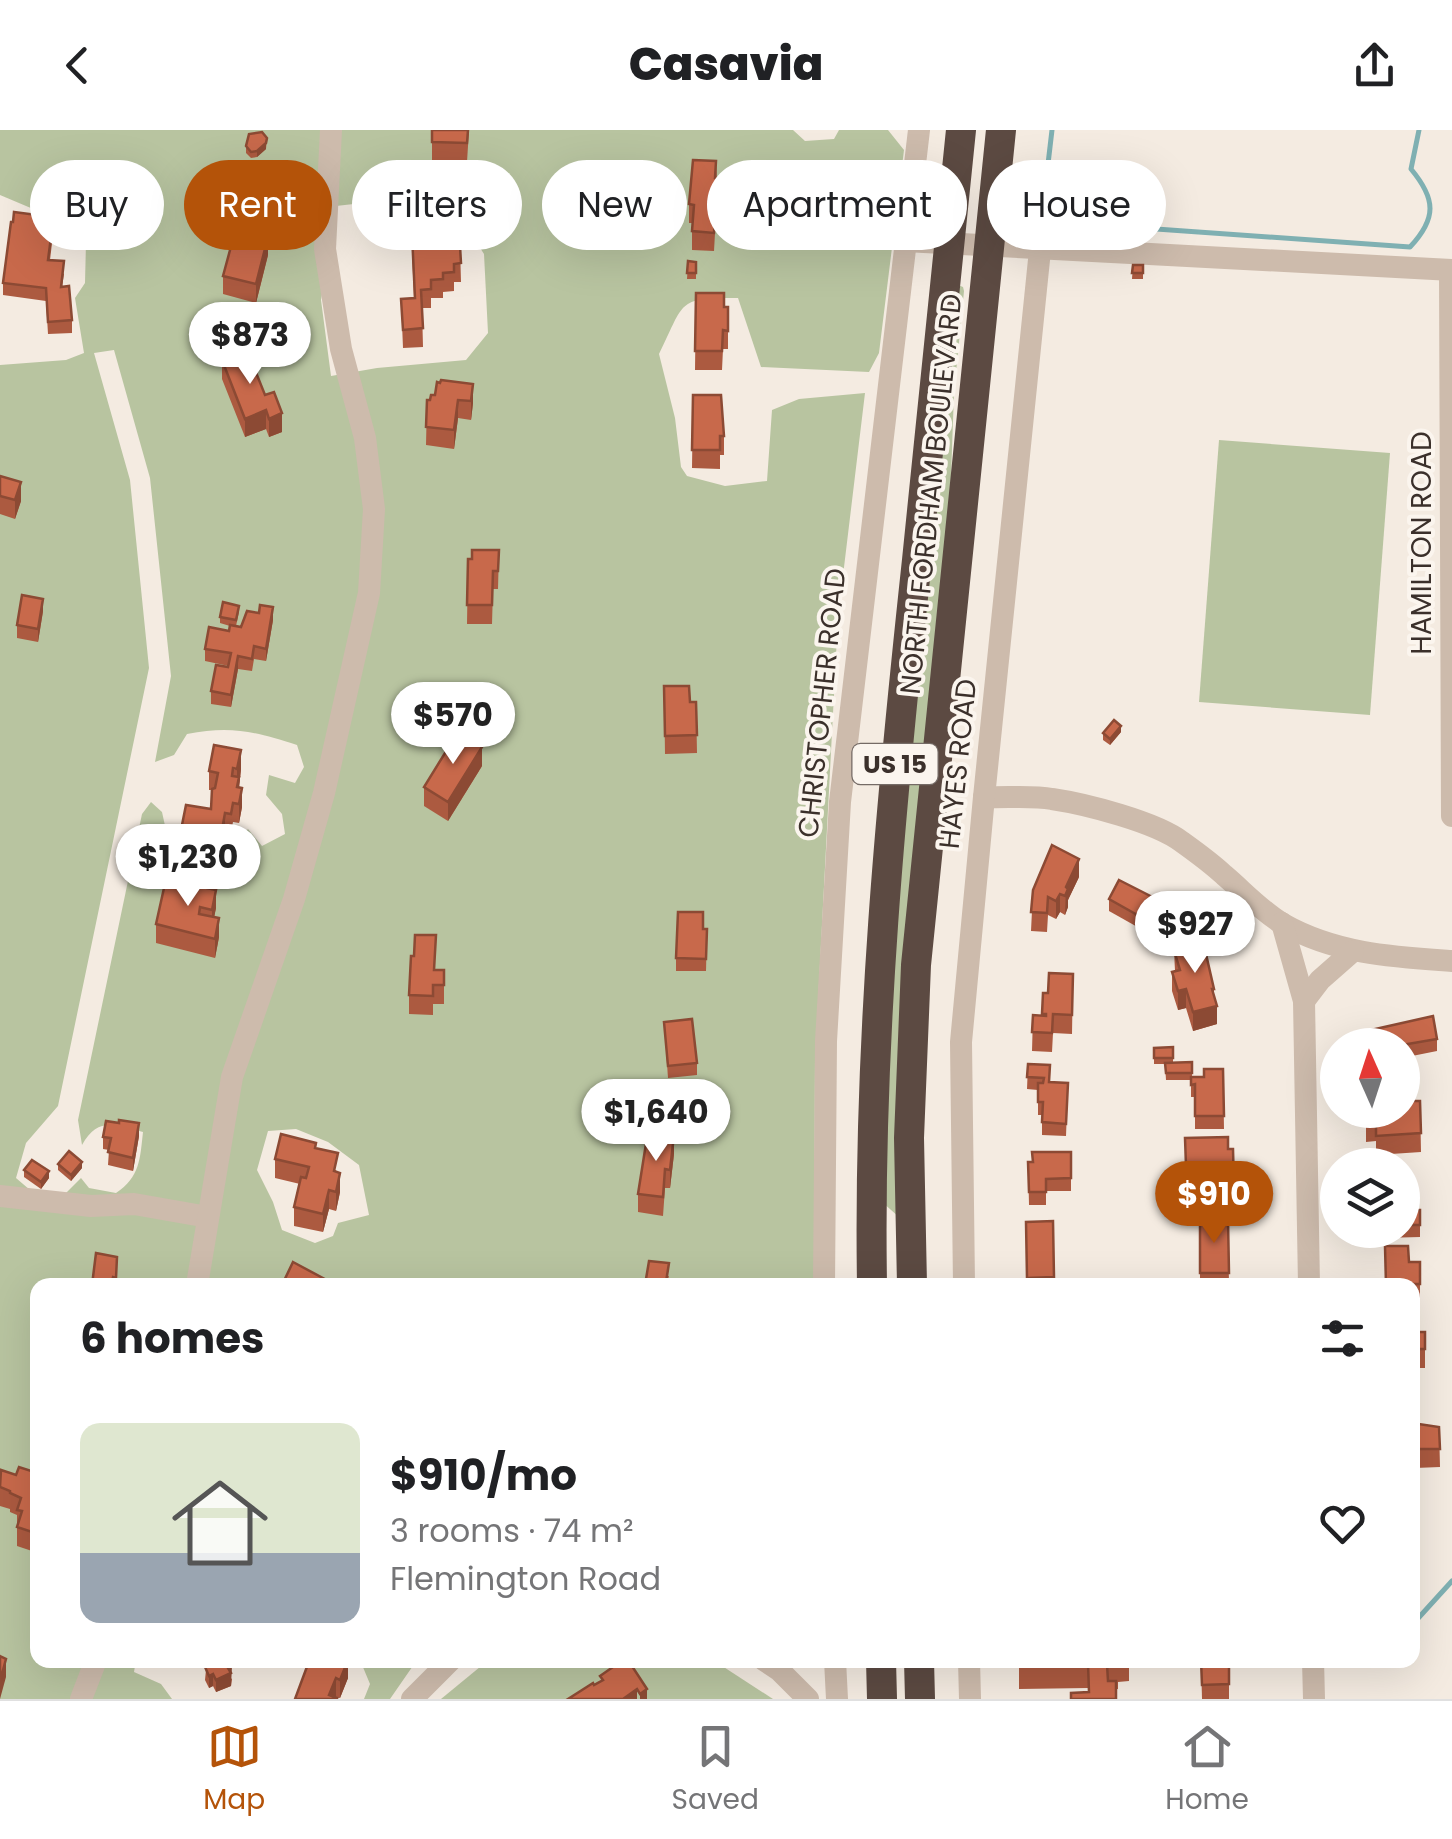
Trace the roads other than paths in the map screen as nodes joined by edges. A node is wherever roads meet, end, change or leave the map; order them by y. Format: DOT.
graph roads {
  1 [pos="331,130"];
  2 [pos="919,130"];
  3 [pos="961,130"];
  4 [pos="1001,130"];
  5 [pos="915,160"];
  6 [pos="958,160"];
  7 [pos="998,160"];
  8 [pos="903,250"];
  9 [pos="948,250"];
  10 [pos="990,250"];
  11 [pos="1040,250"];
  12 [pos="1094,250"];
  13 [pos="1451,270"];
  14 [pos="984,797"];
  15 [pos="1452,816"];
  16 [pos="1282,923"];
  17 [pos="1353,951"];
  18 [pos="1452,961"];
  19 [pos="1304,1001"];
  20 [pos="0,1196"];
  21 [pos="208,1217"];
  22 [pos="872,1228"];
  23 [pos="198,1278"];
  24 [pos="824,1278"];
  25 [pos="872,1278"];
  26 [pos="900,1278"];
  27 [pos="912,1278"];
  28 [pos="964,1278"];
  29 [pos="1309,1278"];
  30 [pos="93,1668"];
  31 [pos="443,1668"];
  32 [pos="775,1668"];
  33 [pos="835,1668"];
  34 [pos="881,1668"];
  35 [pos="919,1668"];
  36 [pos="969,1668"];
  37 [pos="1313,1668"];
  38 [pos="81,1699"];
  39 [pos="412,1699"];
  40 [pos="808,1699"];
  41 [pos="837,1699"];
  42 [pos="882,1699"];
  43 [pos="920,1699"];
  44 [pos="970,1699"];
  45 [pos="1314,1699"];
  1 -- 21 [label="street"];
  2 -- 5 [label="street, CHRISTOPHER ROAD"];
  3 -- 6 [label="highway, NORTH FORDHAM BOULEVARD / US 15"];
  4 -- 7 [label="highway, NORTH FORDHAM BOULEVARD / US 15"];
  8 -- 24 [label="street, CHRISTOPHER ROAD"];
  9 -- 22 [label="highway, NORTH FORDHAM BOULEVARD / US 15"];
  10 -- 27 [label="highway, NORTH FORDHAM BOULEVARD / US 15"];
  11 -- 14 [label="street, HAYES ROAD"];
  12 -- 13 [label="street"];
  13 -- 15 [label="street, HAMILTON ROAD"];
  14 -- 16 [label="street"];
  14 -- 28 [label="street, HAYES ROAD"];
  16 -- 17 [label="street"];
  16 -- 19 [label="street"];
  17 -- 18 [label="street"];
  17 -- 19 [label="street"];
  19 -- 29 [label="street"];
  20 -- 21 [label="street"];
  21 -- 23 [label="street"];
  22 -- 25 [label="highway, NORTH FORDHAM BOULEVARD / US 15"];
  22 -- 26 [label="highway"];
  30 -- 38 [label="street"];
  31 -- 39 [label="street"];
  32 -- 40 [label="street"];
  33 -- 41 [label="street"];
  34 -- 42 [label="highway"];
  35 -- 43 [label="highway"];
  36 -- 44 [label="street"];
  37 -- 45 [label="street"];
}
